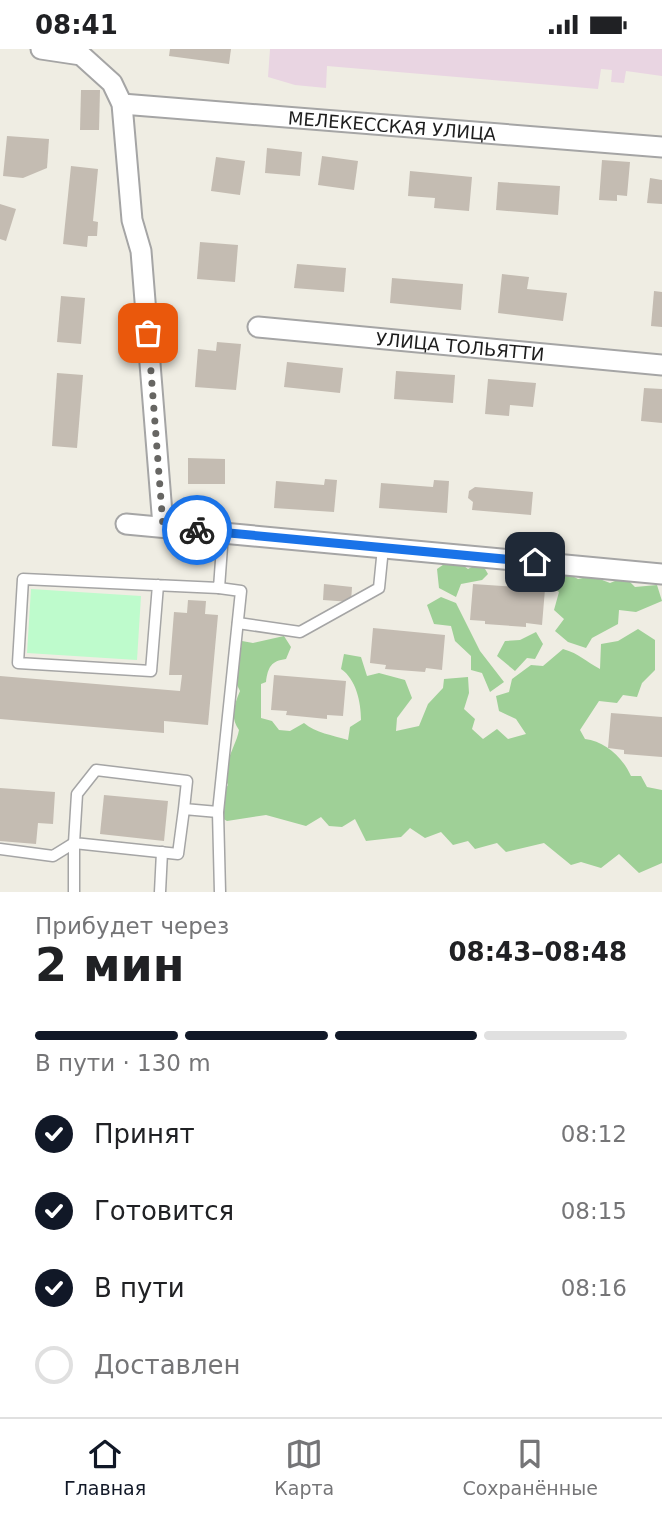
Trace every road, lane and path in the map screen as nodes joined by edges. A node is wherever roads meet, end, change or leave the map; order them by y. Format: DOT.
graph roads {
  1 [pos="41,49"];
  2 [pos="122,104"];
  3 [pos="662,147"];
  4 [pos="258,327"];
  5 [pos="662,365"];
  6 [pos="126,524"];
  7 [pos="163,526"];
  8 [pos="223,533"];
  9 [pos="383,548"];
  10 [pos="662,574"];
  11 [pos="158,585"];
  12 [pos="219,588"];
  13 [pos="238,623"];
  14 [pos="184,809"];
  15 [pos="218,812"];
  16 [pos="74,843"];
  17 [pos="0,849"];
  18 [pos="162,852"];
  19 [pos="74,892"];
  20 [pos="160,892"];
  21 [pos="220,892"];
  1 -- 2 [label="street"];
  2 -- 3 [label="street, МЕЛЕКЕССКАЯ УЛИЦА"];
  2 -- 7 [label="street"];
  4 -- 5 [label="street, УЛИЦА ТОЛЬЯТТИ"];
  6 -- 7 [label="street"];
  7 -- 8 [label="street"];
  8 -- 9 [label="street"];
  8 -- 12 [label="lane"];
  9 -- 10 [label="street"];
  9 -- 13 [label="lane"];
  11 -- 11 [label="lane"];
  11 -- 12 [label="lane"];
  12 -- 13 [label="lane"];
  13 -- 15 [label="lane"];
  14 -- 15 [label="lane"];
  14 -- 16 [label="lane"];
  14 -- 18 [label="lane"];
  15 -- 21 [label="lane"];
  16 -- 17 [label="lane"];
  16 -- 18 [label="lane"];
  16 -- 19 [label="lane"];
  18 -- 20 [label="lane"];
}
